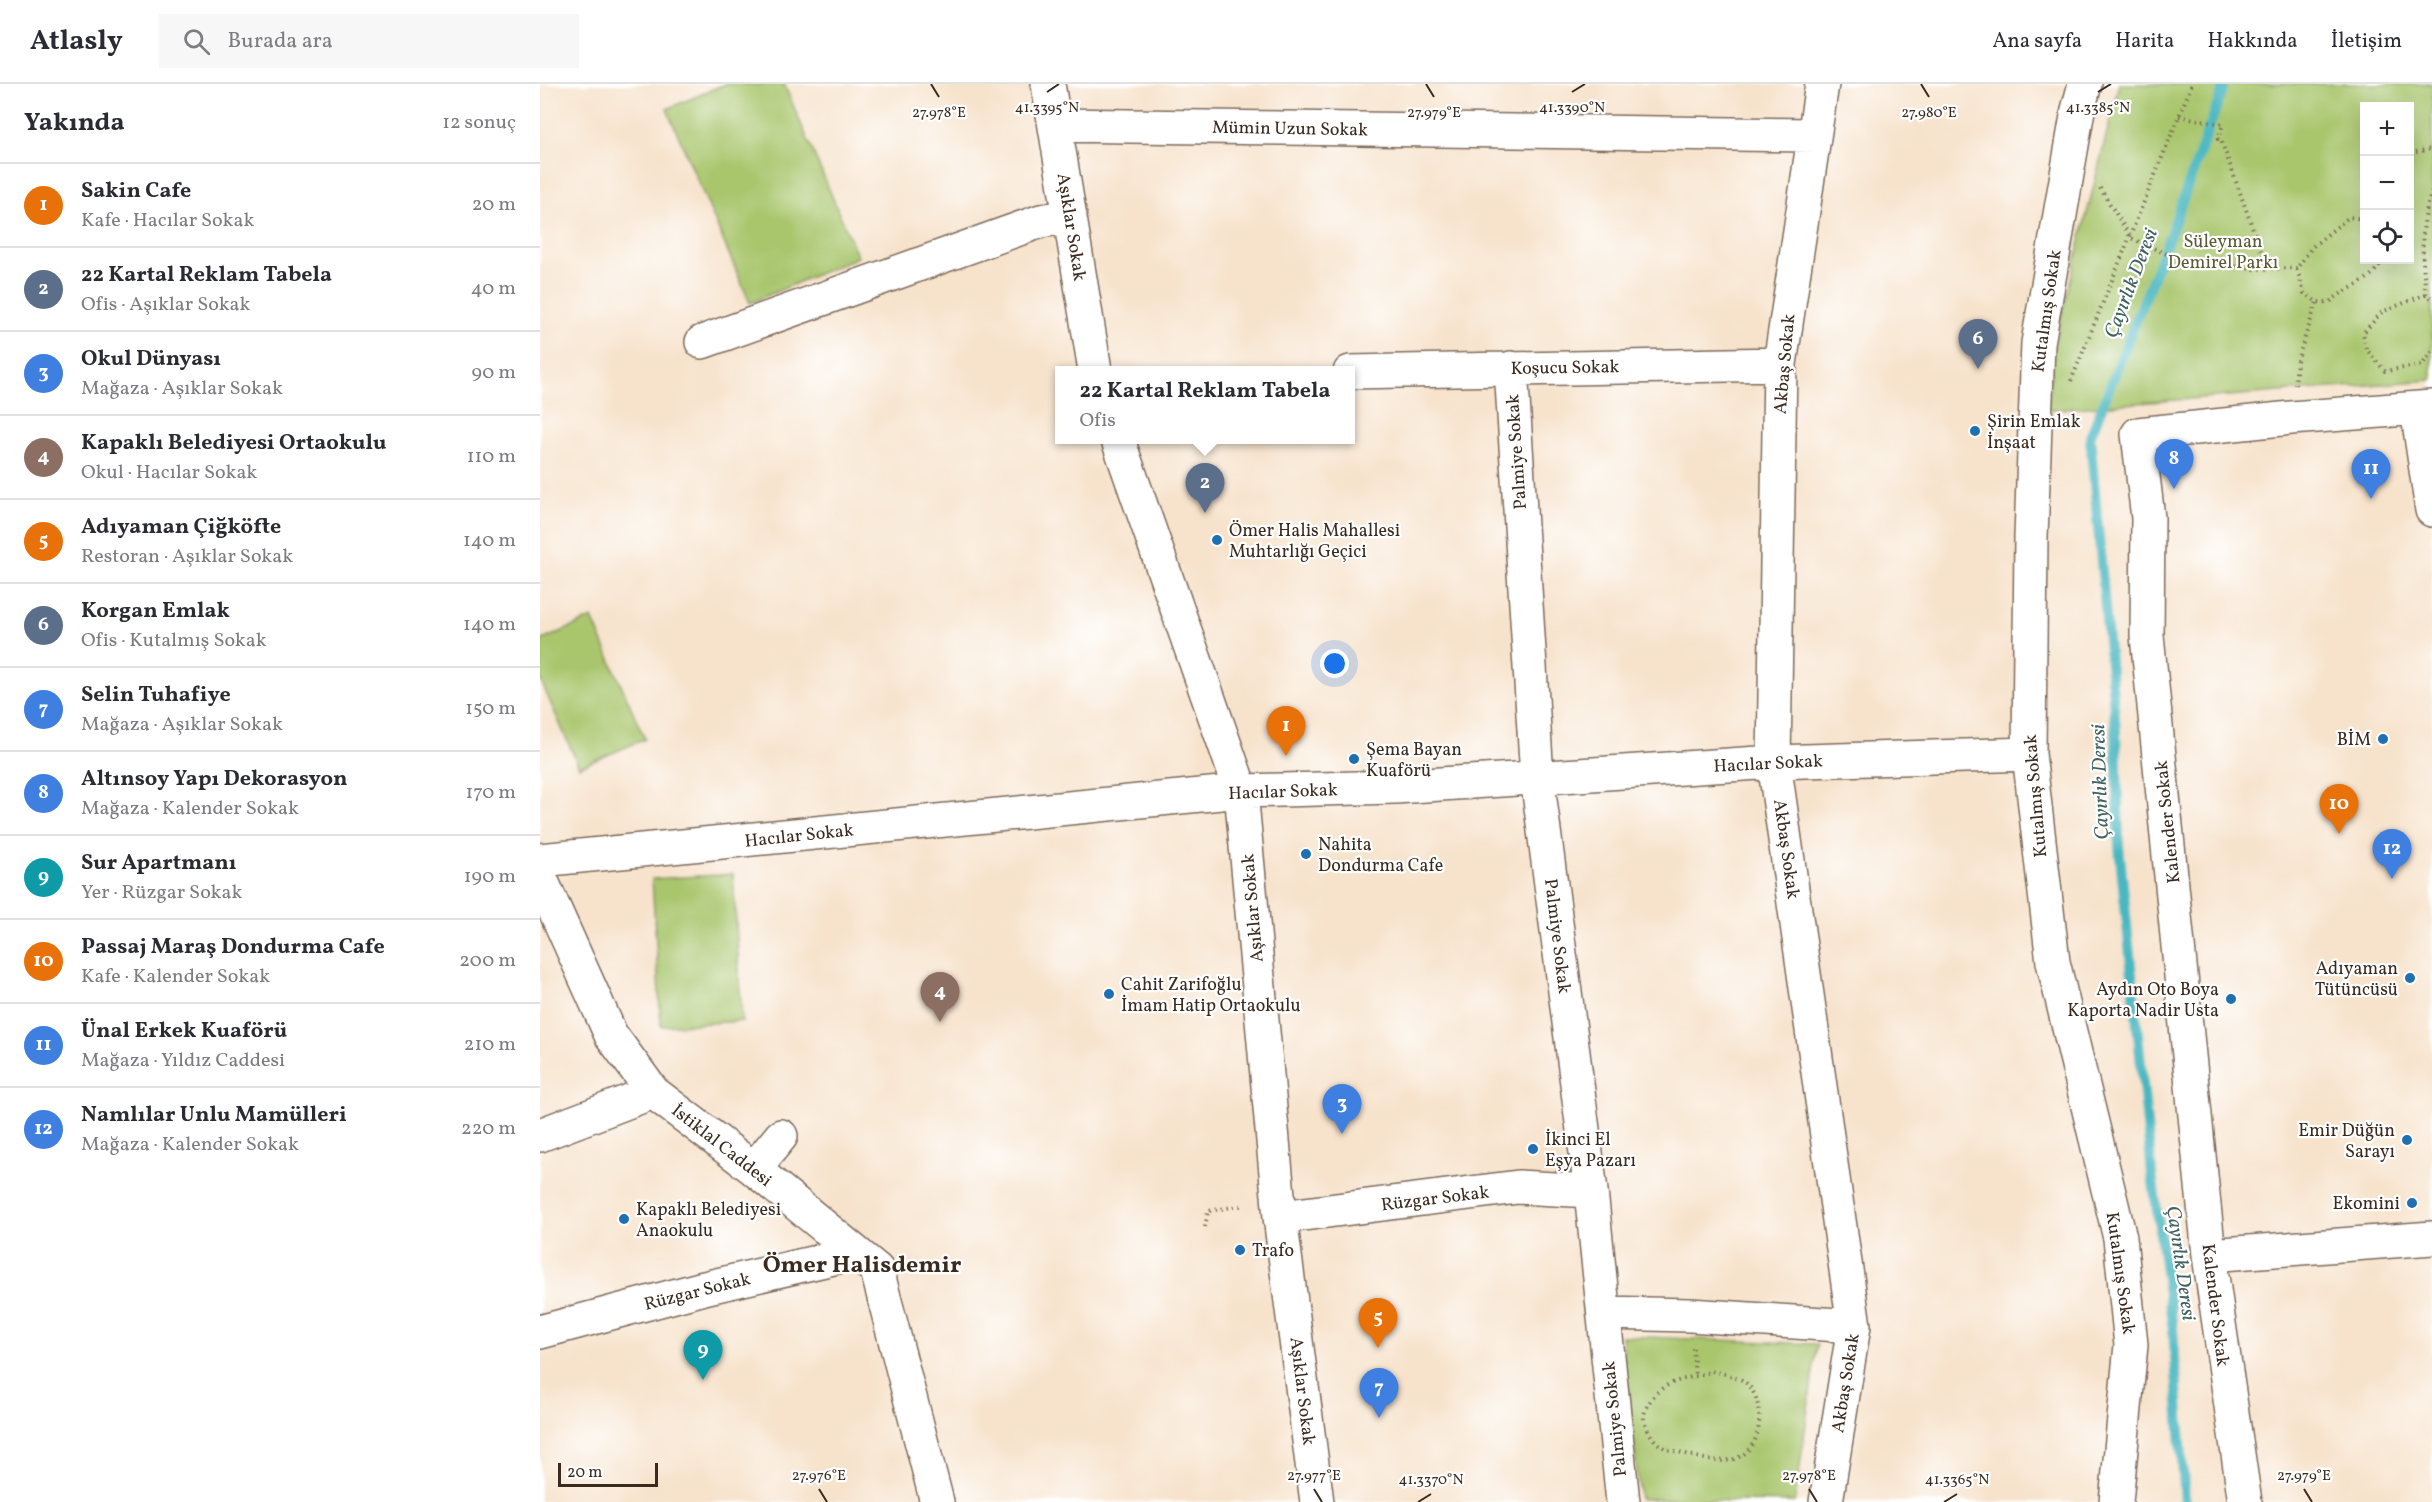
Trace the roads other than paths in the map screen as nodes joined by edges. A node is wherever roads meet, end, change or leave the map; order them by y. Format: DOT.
graph roads {
  1 [pos="1048,84"];
  2 [pos="1822,84"];
  3 [pos="2085,84"];
  4 [pos="1055,125"];
  5 [pos="1814,135"];
  6 [pos="1070,216"];
  7 [pos="702,342"];
  8 [pos="1780,364"];
  9 [pos="1094,366"];
  10 [pos="1511,368"];
  11 [pos="1355,372"];
  12 [pos="2424,408"];
  13 [pos="1119,444"];
  14 [pos="2432,510"];
  15 [pos="2029,754"];
  16 [pos="1774,762"];
  17 [pos="1537,777"];
  18 [pos="1241,791"];
  19 [pos="540,860"];
  20 [pos="540,877"];
  21 [pos="653,1092"];
  22 [pos="540,1135"];
  23 [pos="781,1136"];
  24 [pos="754,1168"];
  25 [pos="1591,1191"];
  26 [pos="1280,1217"];
  27 [pos="2432,1238"];
  28 [pos="855,1253"];
  29 [pos="2210,1255"];
  30 [pos="1604,1313"];
  31 [pos="1854,1326"];
  32 [pos="540,1332"];
  33 [pos="937,1502"];
  34 [pos="1317,1502"];
  35 [pos="1623,1502"];
  36 [pos="1826,1502"];
  37 [pos="2116,1502"];
  38 [pos="2245,1502"];
  1 -- 4 [label="street, Aşıklar Sokak"];
  2 -- 5 [label="street, Akbaş Sokak"];
  3 -- 15 [label="street, Kutalmış Sokak"];
  4 -- 5 [label="street, Mümin Uzun Sokak"];
  4 -- 6 [label="street, Aşıklar Sokak"];
  5 -- 8 [label="street, Akbaş Sokak"];
  6 -- 7 [label="street"];
  6 -- 9 [label="street, Aşıklar Sokak"];
  8 -- 10 [label="street, Koşucu Sokak"];
  8 -- 16 [label="street, Akbaş Sokak"];
  10 -- 11 [label="street, Koşucu Sokak"];
  10 -- 17 [label="street, Palmiye Sokak"];
  12 -- 14 [label="street"];
  12 -- 29 [label="street, Kalender Sokak"];
  13 -- 18 [label="street, Aşıklar Sokak"];
  15 -- 16 [label="street, Hacılar Sokak"];
  15 -- 37 [label="street, Kutalmış Sokak"];
  16 -- 17 [label="street, Hacılar Sokak"];
  16 -- 31 [label="street, Akbaş Sokak"];
  17 -- 18 [label="street, Hacılar Sokak"];
  17 -- 25 [label="street, Palmiye Sokak"];
  18 -- 19 [label="street, Hacılar Sokak"];
  18 -- 26 [label="street, Aşıklar Sokak"];
  20 -- 21 [label="street, İstiklal Caddesi"];
  21 -- 22 [label="street"];
  21 -- 24 [label="street, İstiklal Caddesi"];
  23 -- 24 [label="street"];
  24 -- 28 [label="street, İstiklal Caddesi"];
  25 -- 26 [label="street, Rüzgar Sokak"];
  25 -- 30 [label="street, Palmiye Sokak"];
  26 -- 34 [label="street, Aşıklar Sokak"];
  27 -- 29 [label="street"];
  28 -- 32 [label="street, Rüzgar Sokak"];
  28 -- 33 [label="street, İstiklal Caddesi"];
  29 -- 38 [label="street, Kalender Sokak"];
  30 -- 31 [label="street"];
  30 -- 35 [label="street, Palmiye Sokak"];
  31 -- 36 [label="street, Akbaş Sokak"];
}
